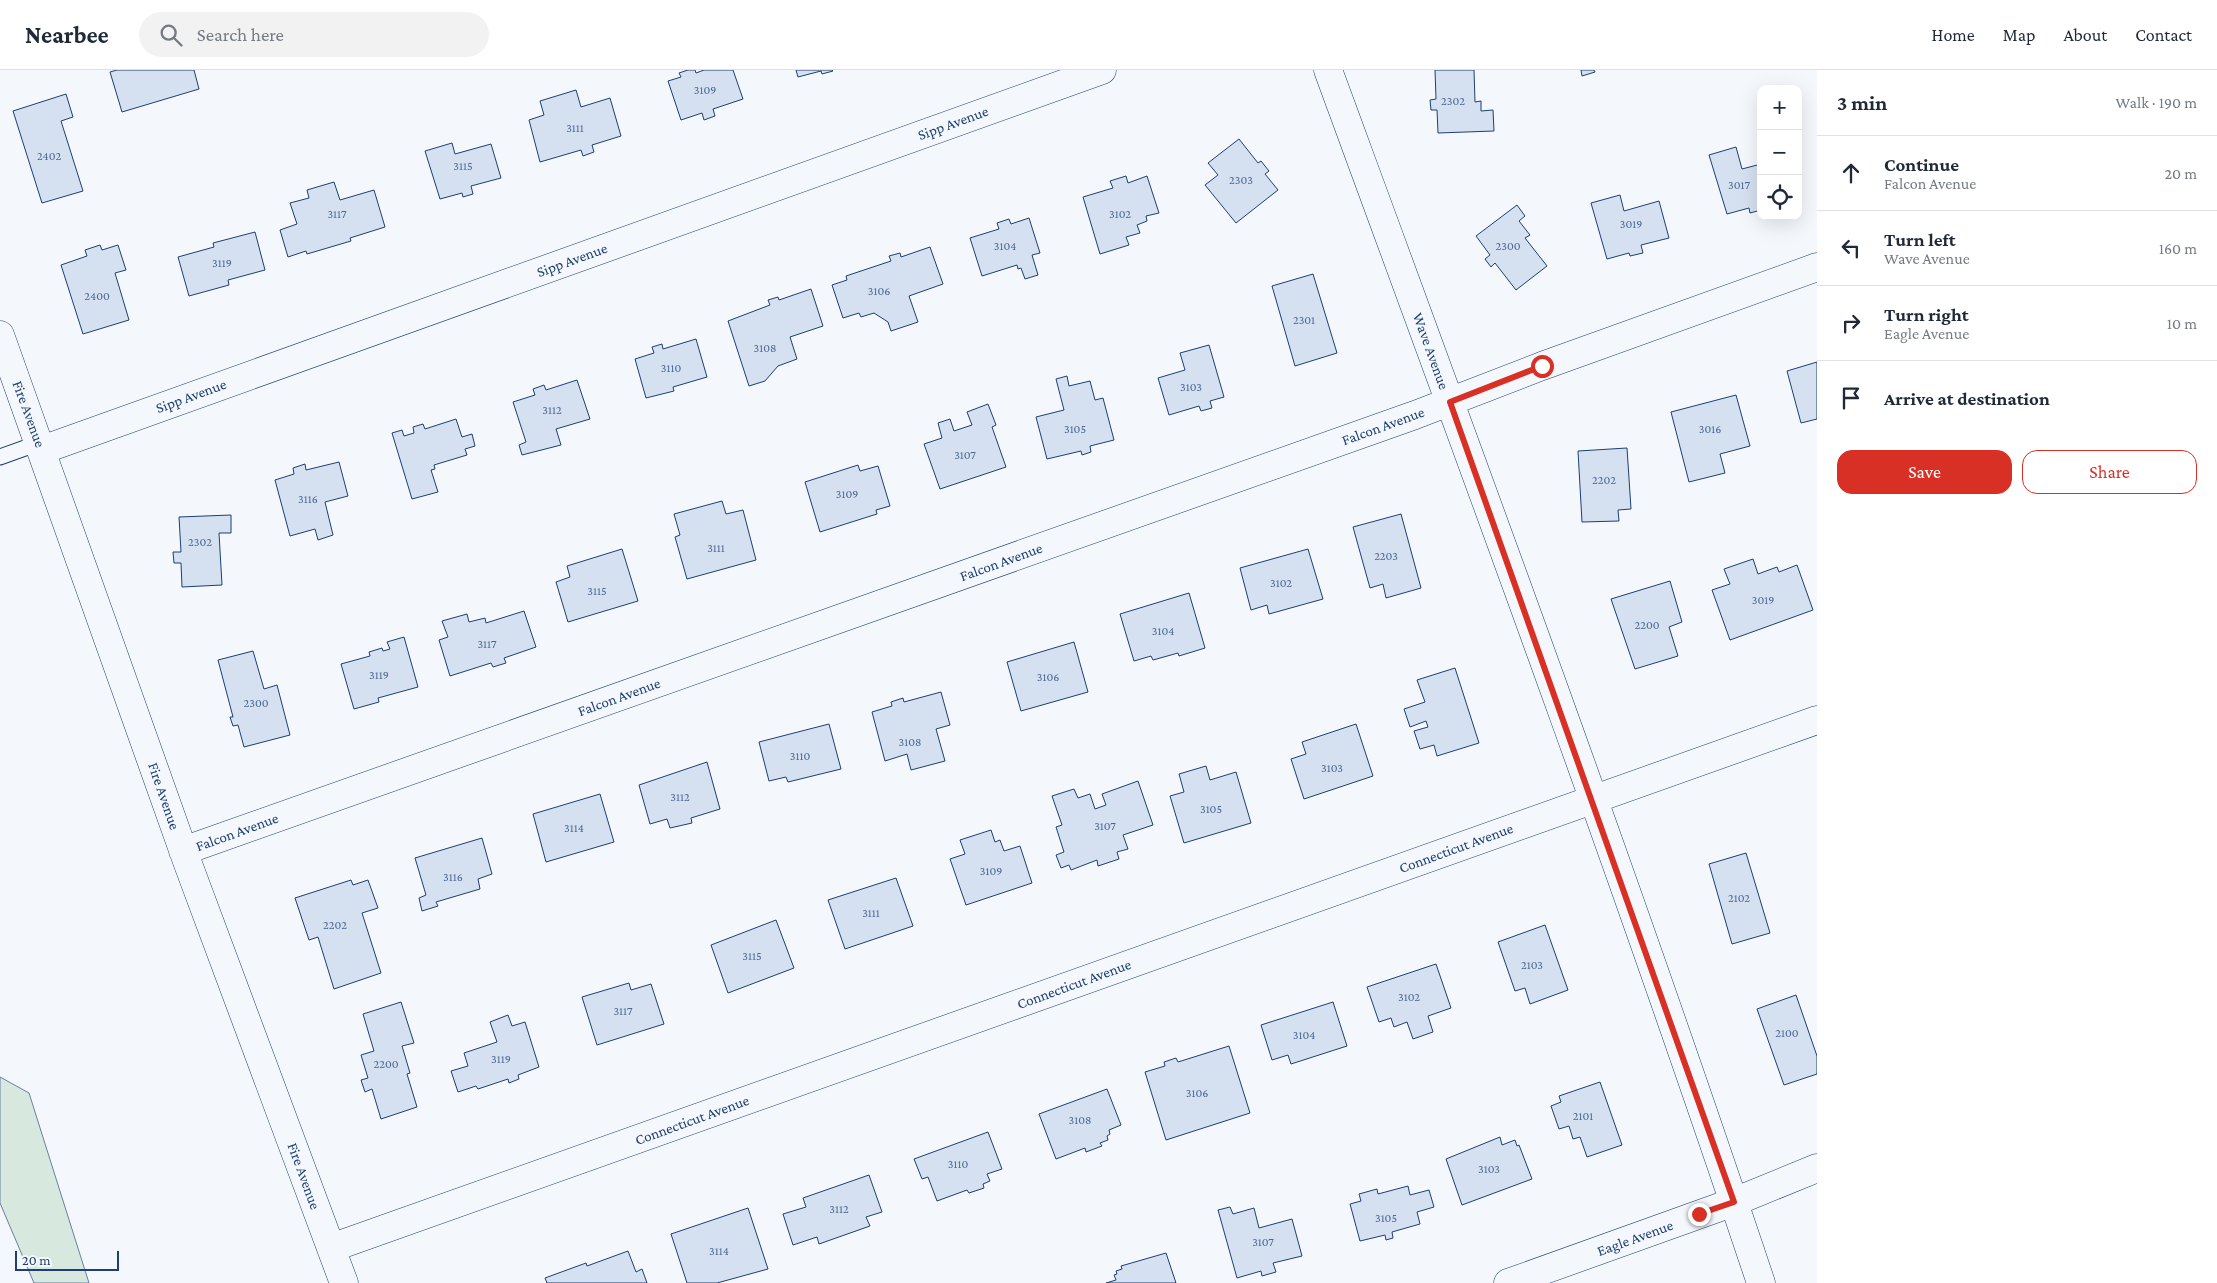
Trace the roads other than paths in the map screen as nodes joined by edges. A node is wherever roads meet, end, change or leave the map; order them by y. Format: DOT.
graph roads {
  1 [pos="1102,70"];
  2 [pos="1328,70"];
  3 [pos="1817,267"];
  4 [pos="0,335"];
  5 [pos="1450,402"];
  6 [pos="41,446"];
  7 [pos="0,457"];
  8 [pos="1817,720"];
  9 [pos="1592,800"];
  10 [pos="183,851"];
  11 [pos="1817,1168"];
  12 [pos="1734,1202"];
  13 [pos="331,1248"];
  14 [pos="344,1283"];
  15 [pos="1508,1283"];
  16 [pos="1761,1283"];
  1 -- 6 [label="street, Sipp Avenue"];
  2 -- 5 [label="street, Wave Avenue"];
  3 -- 5 [label="street, Falcon Avenue"];
  4 -- 6 [label="street, Fire Avenue"];
  5 -- 9 [label="street, Wave Avenue"];
  5 -- 10 [label="street, Falcon Avenue"];
  6 -- 7 [label="lane"];
  6 -- 10 [label="street, Fire Avenue"];
  8 -- 9 [label="street, Connecticut Avenue"];
  9 -- 12 [label="street, Wave Avenue"];
  9 -- 13 [label="street, Connecticut Avenue"];
  10 -- 13 [label="street, Fire Avenue"];
  11 -- 12 [label="street, Eagle Avenue"];
  12 -- 15 [label="street, Eagle Avenue"];
  12 -- 16 [label="street, Wave Avenue"];
  13 -- 14 [label="street, Fire Avenue"];
}
